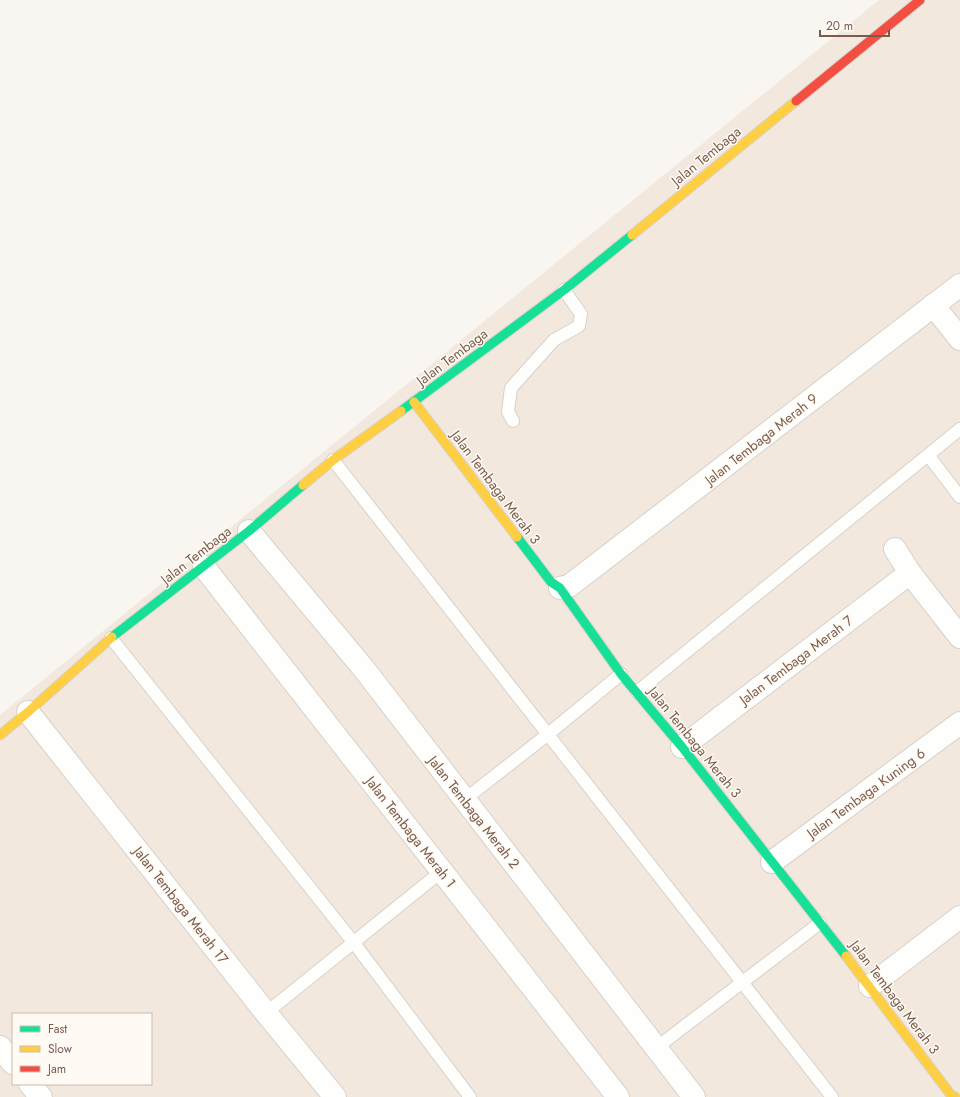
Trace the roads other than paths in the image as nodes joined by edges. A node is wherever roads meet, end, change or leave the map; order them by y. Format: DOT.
graph roads {
  1 [pos="920,0"];
  2 [pos="960,285"];
  3 [pos="564,290"];
  4 [pos="933,305"];
  5 [pos="960,339"];
  6 [pos="414,402"];
  7 [pos="513,421"];
  8 [pos="960,429"];
  9 [pos="928,455"];
  10 [pos="333,460"];
  11 [pos="960,497"];
  12 [pos="249,531"];
  13 [pos="895,549"];
  14 [pos="204,567"];
  15 [pos="910,573"];
  16 [pos="560,588"];
  17 [pos="960,637"];
  18 [pos="111,638"];
  19 [pos="621,674"];
  20 [pos="637,692"];
  21 [pos="28,712"];
  22 [pos="960,723"];
  23 [pos="547,735"];
  24 [pos="0,736"];
  25 [pos="682,748"];
  26 [pos="464,800"];
  27 [pos="772,862"];
  28 [pos="442,871"];
  29 [pos="960,917"];
  30 [pos="820,923"];
  31 [pos="354,943"];
  32 [pos="743,982"];
  33 [pos="870,986"];
  34 [pos="266,1013"];
  35 [pos="0,1047"];
  36 [pos="656,1048"];
  37 [pos="12,1062"];
  38 [pos="31,1085"];
  39 [pos="40,1097"];
  40 [pos="335,1097"];
  41 [pos="470,1097"];
  42 [pos="618,1097"];
  43 [pos="694,1097"];
  44 [pos="832,1097"];
  45 [pos="955,1097"];
  1 -- 3 [label="street, Jalan Tembaga"];
  2 -- 4 [label="street, Jalan Tembaga Merah 9"];
  3 -- 6 [label="street, Jalan Tembaga"];
  3 -- 7 [label="lane"];
  4 -- 5 [label="street"];
  4 -- 16 [label="street, Jalan Tembaga Merah 9"];
  6 -- 10 [label="street, Jalan Tembaga"];
  6 -- 16 [label="street, Jalan Tembaga Merah 3"];
  8 -- 9 [label="lane"];
  9 -- 11 [label="lane"];
  9 -- 20 [label="lane"];
  10 -- 12 [label="street, Jalan Tembaga"];
  10 -- 23 [label="lane"];
  12 -- 14 [label="street, Jalan Tembaga"];
  12 -- 26 [label="street, Jalan Tembaga Merah 2"];
  13 -- 15 [label="street"];
  14 -- 18 [label="street, Jalan Tembaga"];
  14 -- 28 [label="street, Jalan Tembaga Merah 1"];
  15 -- 17 [label="street"];
  15 -- 25 [label="street, Jalan Tembaga Merah 7"];
  16 -- 19 [label="street, Jalan Tembaga Merah 3"];
  18 -- 21 [label="street, Jalan Tembaga"];
  18 -- 31 [label="lane"];
  19 -- 20 [label="street, Jalan Tembaga Merah 3"];
  19 -- 23 [label="lane"];
  20 -- 25 [label="street, Jalan Tembaga Merah 3"];
  21 -- 24 [label="street, Jalan Tembaga"];
  21 -- 34 [label="street, Jalan Tembaga Merah 17"];
  22 -- 27 [label="street, Jalan Tembaga Kuning 6"];
  23 -- 26 [label="lane"];
  23 -- 32 [label="lane"];
  25 -- 27 [label="street, Jalan Tembaga Merah 3"];
  26 -- 36 [label="street, Jalan Tembaga Merah 2"];
  27 -- 30 [label="street, Jalan Tembaga Merah 3"];
  28 -- 31 [label="lane"];
  28 -- 42 [label="street, Jalan Tembaga Merah 1"];
  29 -- 33 [label="street"];
  30 -- 32 [label="lane"];
  30 -- 33 [label="street, Jalan Tembaga Merah 3"];
  31 -- 34 [label="lane"];
  31 -- 41 [label="lane"];
  32 -- 36 [label="lane"];
  32 -- 44 [label="lane"];
  33 -- 45 [label="street, Jalan Tembaga Merah 3"];
  34 -- 40 [label="street, Jalan Tembaga Merah 17"];
  35 -- 37 [label="street"];
  36 -- 43 [label="street, Jalan Tembaga Merah 2"];
  38 -- 39 [label="street"];
}
